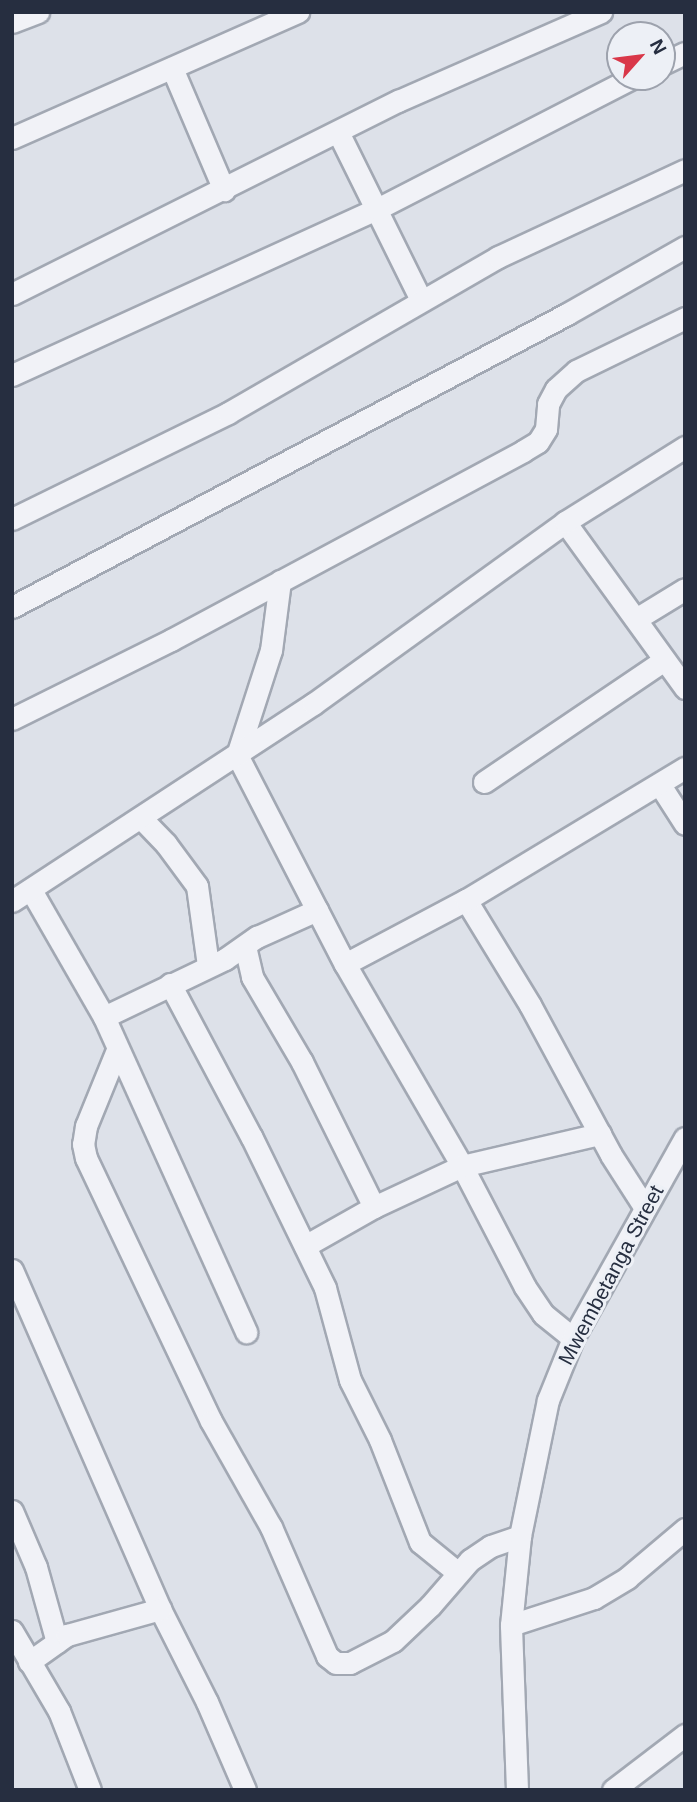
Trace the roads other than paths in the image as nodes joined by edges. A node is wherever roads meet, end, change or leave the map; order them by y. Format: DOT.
graph roads {
  1 [pos="38,12"];
  2 [pos="298,12"];
  3 [pos="601,12"];
  4 [pos="12,22"];
  5 [pos="172,68"];
  6 [pos="607,91"];
  7 [pos="338,132"];
  8 [pos="12,138"];
  9 [pos="685,170"];
  10 [pos="225,190"];
  11 [pos="377,209"];
  12 [pos="685,247"];
  13 [pos="12,294"];
  14 [pos="421,300"];
  15 [pos="685,318"];
  16 [pos="12,375"];
  17 [pos="685,447"];
  18 [pos="12,519"];
  19 [pos="565,522"];
  20 [pos="280,581"];
  21 [pos="685,589"];
  22 [pos="12,607"];
  23 [pos="636,619"];
  24 [pos="664,660"];
  25 [pos="685,688"];
  26 [pos="12,719"];
  27 [pos="237,754"];
  28 [pos="685,768"];
  29 [pos="484,782"];
  30 [pos="660,785"];
  31 [pos="141,818"];
  32 [pos="685,824"];
  33 [pos="32,890"];
  34 [pos="466,900"];
  35 [pos="12,901"];
  36 [pos="317,910"];
  37 [pos="244,946"];
  38 [pos="345,964"];
  39 [pos="208,965"];
  40 [pos="170,984"];
  41 [pos="104,1017"];
  42 [pos="117,1050"];
  43 [pos="600,1134"];
  44 [pos="685,1138"];
  45 [pos="462,1166"];
  46 [pos="374,1207"];
  47 [pos="645,1208"];
  48 [pos="306,1246"];
  49 [pos="12,1269"];
  50 [pos="246,1332"];
  51 [pos="573,1339"];
  52 [pos="12,1511"];
  53 [pos="685,1529"];
  54 [pos="520,1536"];
  55 [pos="458,1573"];
  56 [pos="160,1609"];
  57 [pos="511,1625"];
  58 [pos="12,1631"];
  59 [pos="57,1642"];
  60 [pos="29,1662"];
  61 [pos="685,1735"];
  62 [pos="90,1790"];
  63 [pos="245,1790"];
  64 [pos="517,1790"];
  65 [pos="613,1790"];
  1 -- 4 [label="street"];
  2 -- 5 [label="street"];
  3 -- 7 [label="street"];
  5 -- 8 [label="street"];
  5 -- 10 [label="street"];
  6 -- 11 [label="street"];
  7 -- 10 [label="street"];
  7 -- 11 [label="street"];
  9 -- 14 [label="street"];
  10 -- 13 [label="street"];
  11 -- 14 [label="street"];
  11 -- 16 [label="street"];
  12 -- 22 [label="street"];
  14 -- 18 [label="street"];
  15 -- 20 [label="street"];
  17 -- 19 [label="street"];
  19 -- 23 [label="street"];
  19 -- 27 [label="street"];
  20 -- 26 [label="street"];
  20 -- 27 [label="street"];
  21 -- 23 [label="street"];
  23 -- 24 [label="street"];
  24 -- 25 [label="street"];
  24 -- 29 [label="street"];
  27 -- 31 [label="street"];
  27 -- 36 [label="street"];
  28 -- 30 [label="street"];
  30 -- 32 [label="street"];
  30 -- 34 [label="street"];
  31 -- 33 [label="street"];
  31 -- 39 [label="street"];
  33 -- 35 [label="street"];
  33 -- 41 [label="street"];
  34 -- 38 [label="street"];
  34 -- 43 [label="street"];
  36 -- 37 [label="street"];
  36 -- 38 [label="street"];
  37 -- 39 [label="street"];
  37 -- 46 [label="street"];
  38 -- 45 [label="street"];
  39 -- 40 [label="street"];
  40 -- 41 [label="street"];
  40 -- 48 [label="street"];
  41 -- 42 [label="street"];
  42 -- 50 [label="street"];
  42 -- 55 [label="street"];
  43 -- 45 [label="street"];
  43 -- 47 [label="street"];
  44 -- 47 [label="street, Mwembetanga Street"];
  45 -- 46 [label="street"];
  45 -- 51 [label="street"];
  46 -- 48 [label="street"];
  47 -- 51 [label="street, Mwembetanga Street"];
  48 -- 55 [label="street"];
  49 -- 56 [label="street"];
  51 -- 54 [label="street, Mwembetanga Street"];
  52 -- 59 [label="street"];
  53 -- 57 [label="street"];
  54 -- 55 [label="street"];
  54 -- 57 [label="street, Mwembetanga Street"];
  56 -- 59 [label="street"];
  56 -- 63 [label="street"];
  57 -- 64 [label="street, Mwembetanga Street"];
  58 -- 60 [label="street"];
  59 -- 60 [label="street"];
  60 -- 62 [label="street"];
  61 -- 65 [label="street"];
}
